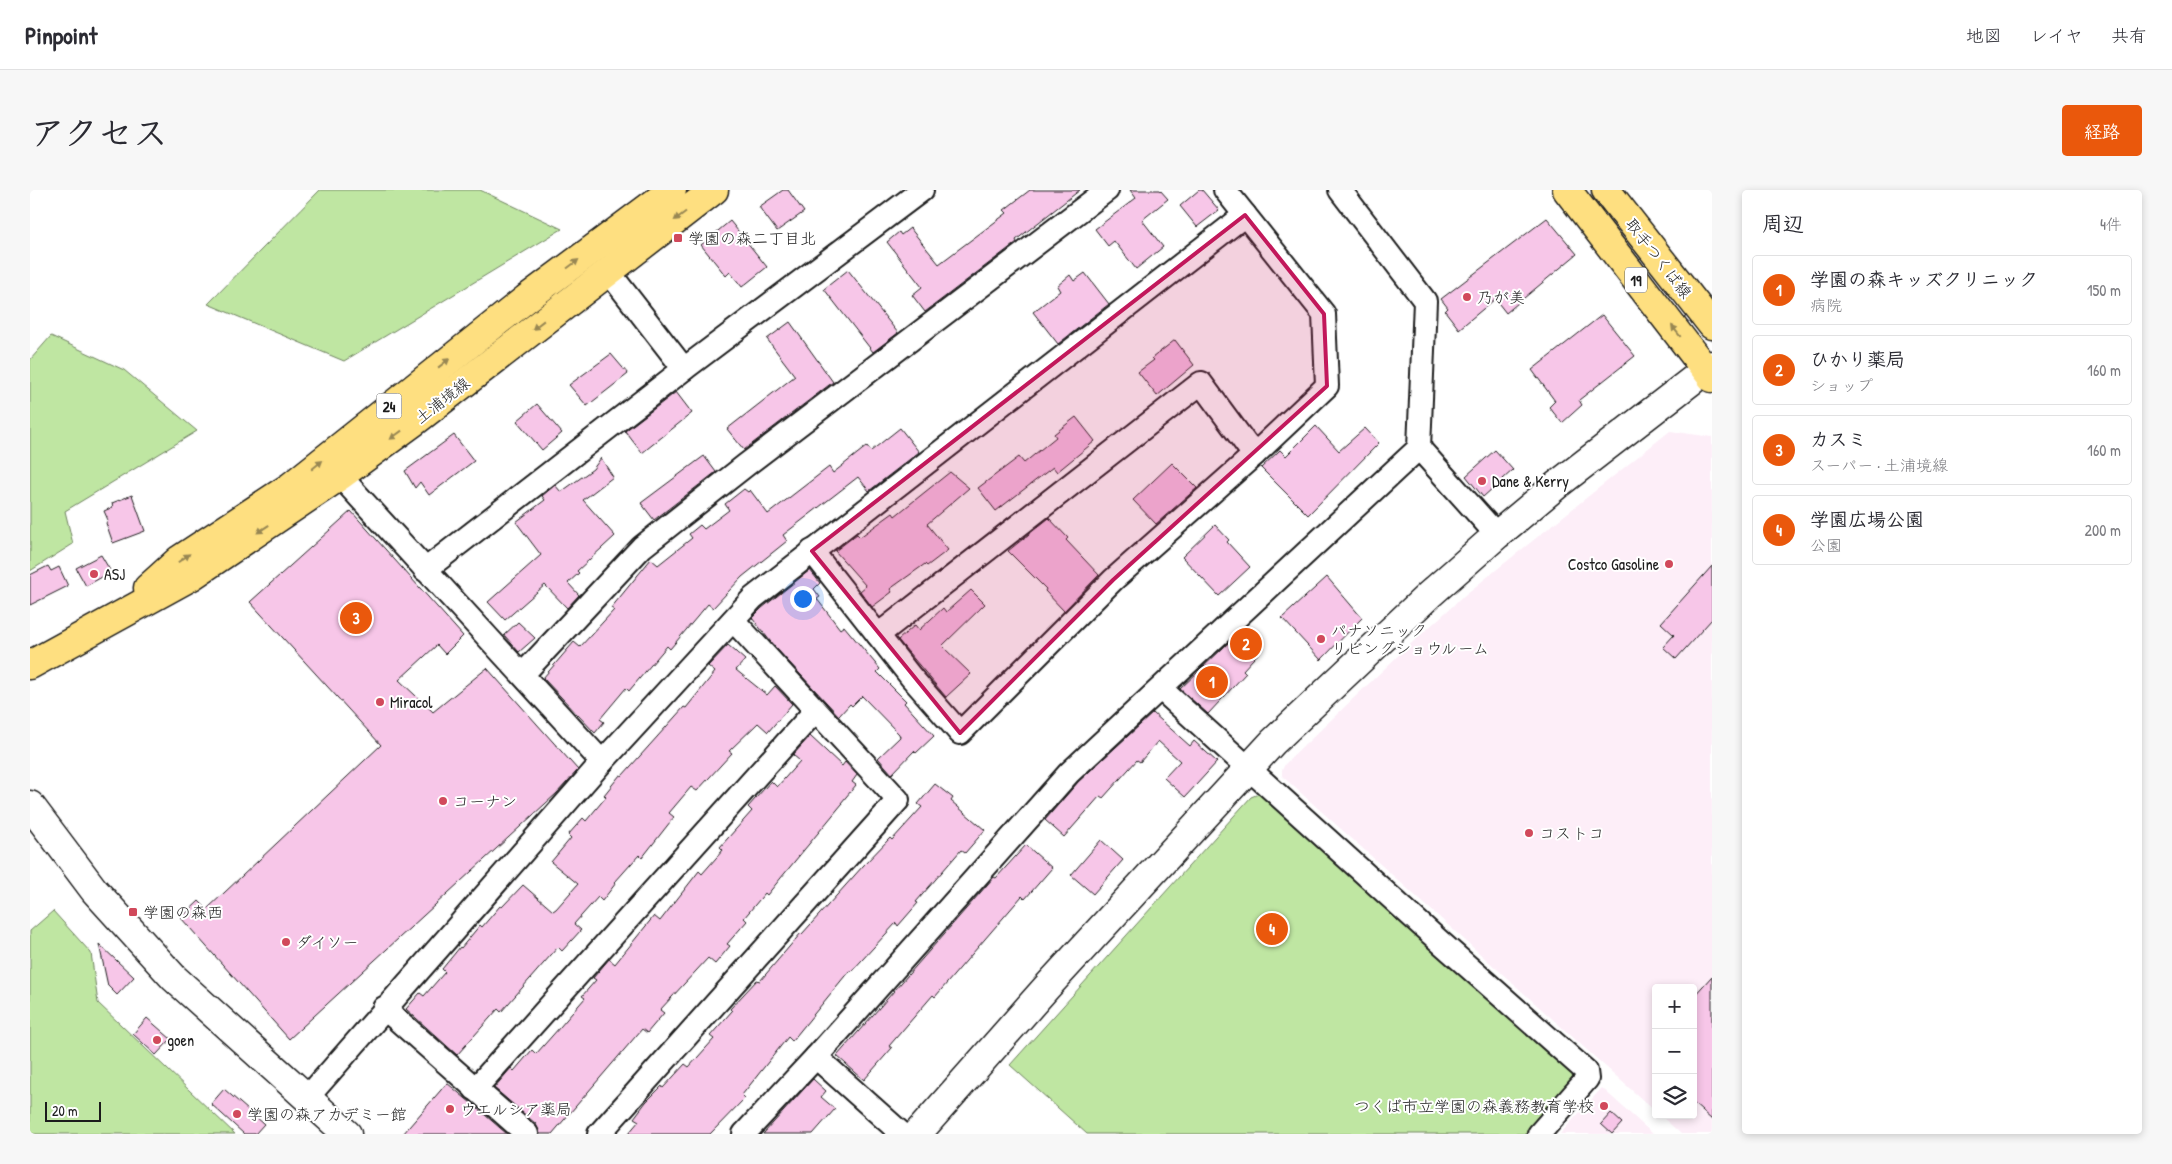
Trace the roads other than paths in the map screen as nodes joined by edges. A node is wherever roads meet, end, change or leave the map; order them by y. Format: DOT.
graph roads {
  1 [pos="672,190"];
  2 [pos="714,190"];
  3 [pos="922,190"];
  4 [pos="1107,190"];
  5 [pos="1225,190"];
  6 [pos="1340,190"];
  7 [pos="1567,190"];
  8 [pos="1606,190"];
  9 [pos="1246,215"];
  10 [pos="608,271"];
  11 [pos="1712,325"];
  12 [pos="684,370"];
  13 [pos="1710,371"];
  14 [pos="1419,448"];
  15 [pos="1254,455"];
  16 [pos="340,476"];
  17 [pos="1497,535"];
  18 [pos="812,551"];
  19 [pos="425,570"];
  20 [pos="733,620"];
  21 [pos="107,624"];
  22 [pos="878,635"];
  23 [pos="30,665"];
  24 [pos="523,674"];
  25 [pos="1161,689"];
  26 [pos="816,711"];
  27 [pos="602,762"];
  28 [pos="1248,769"];
  29 [pos="30,805"];
  30 [pos="384,1008"];
  31 [pos="816,1057"];
  32 [pos="476,1089"];
  33 [pos="307,1098"];
  34 [pos="347,1134"];
  35 [pos="527,1134"];
  36 [pos="599,1134"];
  37 [pos="744,1134"];
  38 [pos="902,1134"];
  39 [pos="917,1134"];
  40 [pos="1539,1134"];
  21 -- 1 [label="main road, 土浦境線 / 24, one-way"];
  2 -- 10 [label="main road, 土浦境線 / 24, one-way"];
  3 -- 12 [label="street"];
  4 -- 24 [label="street"];
  5 -- 9 [label="street"];
  6 -- 14 [label="street"];
  13 -- 7 [label="main road, 取手つくば線 / 19, one-way"];
  8 -- 11 [label="main road, 取手つくば線 / 19"];
  9 -- 15 [label="street"];
  9 -- 18 [label="street"];
  10 -- 12 [label="street"];
  10 -- 16 [label="main road, 土浦境線 / 24, one-way"];
  12 -- 19 [label="street"];
  13 -- 17 [label="street"];
  14 -- 17 [label="street"];
  14 -- 25 [label="street"];
  15 -- 22 [label="street"];
  15 -- 22 [label="street"];
  16 -- 19 [label="street"];
  16 -- 21 [label="main road, 土浦境線 / 24, one-way"];
  17 -- 28 [label="street"];
  18 -- 20 [label="street"];
  18 -- 22 [label="street"];
  19 -- 24 [label="street"];
  20 -- 26 [label="street"];
  20 -- 27 [label="street"];
  21 -- 23 [label="main road, 土浦境線 / 24"];
  24 -- 27 [label="street"];
  25 -- 28 [label="street"];
  25 -- 31 [label="street"];
  26 -- 32 [label="street"];
  26 -- 36 [label="street"];
  27 -- 30 [label="street"];
  28 -- 39 [label="street"];
  28 -- 40 [label="street"];
  29 -- 33 [label="street"];
  30 -- 32 [label="street"];
  30 -- 33 [label="street"];
  31 -- 37 [label="street"];
  31 -- 38 [label="street"];
  32 -- 35 [label="street"];
  33 -- 34 [label="street"];
}
